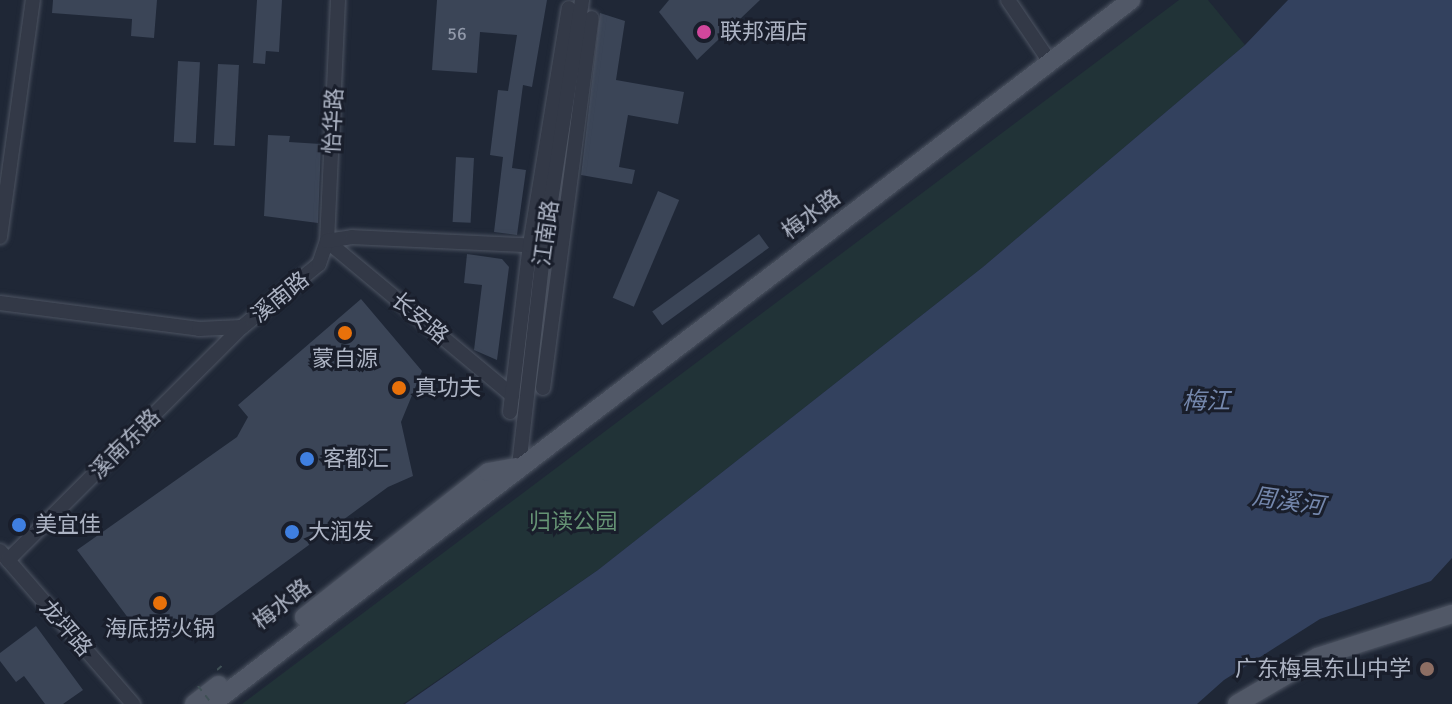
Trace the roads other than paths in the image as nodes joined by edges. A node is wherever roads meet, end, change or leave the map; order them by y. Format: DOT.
graph roads {
  1 [pos="33,0"];
  2 [pos="338,0"];
  3 [pos="1008,0"];
  4 [pos="1131,0"];
  5 [pos="575,4"];
  6 [pos="592,18"];
  7 [pos="1050,62"];
  8 [pos="0,237"];
  9 [pos="327,241"];
  10 [pos="537,246"];
  11 [pos="0,303"];
  12 [pos="242,327"];
  13 [pos="543,388"];
  14 [pos="512,395"];
  15 [pos="510,412"];
  16 [pos="519,466"];
  17 [pos="4,556"];
  18 [pos="1452,614"];
  19 [pos="196,695"];
  20 [pos="133,704"];
  21 [pos="212,704"];
  22 [pos="1237,704"];
  1 -- 8 [label="street"];
  2 -- 9 [label="street, 怡华路"];
  3 -- 7 [label="street"];
  4 -- 7 [label="main road, 梅水路"];
  5 -- 10 [label="street, 江南路"];
  6 -- 13 [label="street"];
  7 -- 16 [label="main road, 梅水路"];
  9 -- 10 [label="street"];
  9 -- 12 [label="street, 溪南路"];
  9 -- 14 [label="street, 长安路"];
  10 -- 14 [label="street"];
  10 -- 16 [label="street, 江南路"];
  11 -- 12 [label="street, 溪南路"];
  12 -- 17 [label="street, 溪南东路"];
  14 -- 15 [label="street"];
  16 -- 19 [label="main road, 梅水路"];
  16 -- 21 [label="main road, 梅水路"];
  17 -- 20 [label="street, 龙坪路"];
  18 -- 22 [label="main road"];
}
